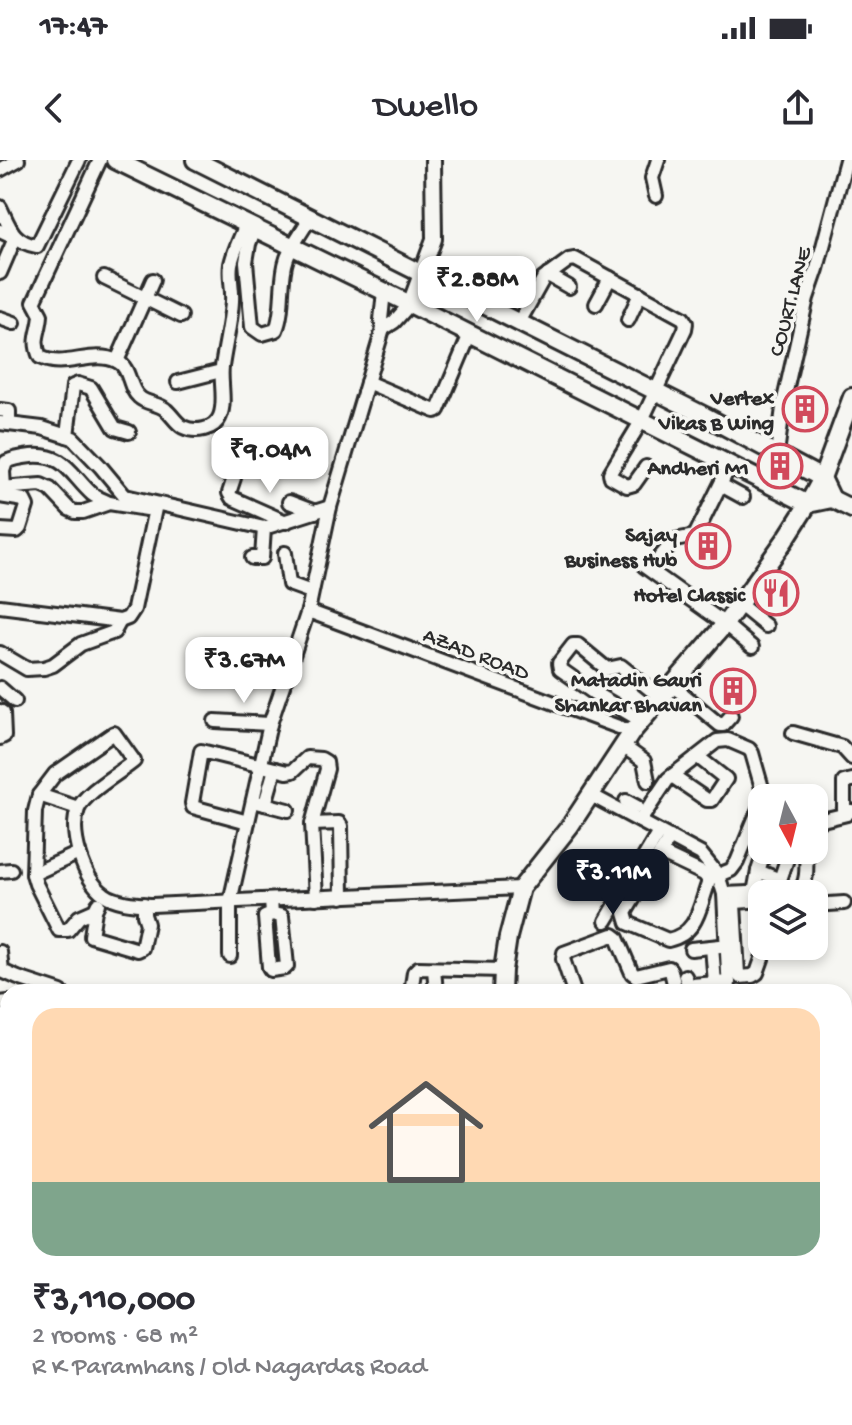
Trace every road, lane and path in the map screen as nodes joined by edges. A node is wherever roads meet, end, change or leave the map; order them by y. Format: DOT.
graph roads {
  1 [pos="18,160"];
  2 [pos="79,160"];
  3 [pos="100,160"];
  4 [pos="115,160"];
  5 [pos="195,160"];
  6 [pos="433,160"];
  7 [pos="658,160"];
  8 [pos="846,160"];
  9 [pos="0,170"];
  10 [pos="656,196"];
  11 [pos="0,207"];
  12 [pos="310,218"];
  13 [pos="250,226"];
  14 [pos="0,231"];
  15 [pos="15,238"];
  16 [pos="293,247"];
  17 [pos="0,273"];
  18 [pos="421,274"];
  19 [pos="548,275"];
  20 [pos="104,278"];
  21 [pos="610,278"];
  22 [pos="153,280"];
  23 [pos="569,287"];
  24 [pos="384,291"];
  25 [pos="640,294"];
  26 [pos="145,297"];
  27 [pos="410,304"];
  28 [pos="596,304"];
  29 [pos="181,316"];
  30 [pos="0,318"];
  31 [pos="628,320"];
  32 [pos="519,322"];
  33 [pos="14,323"];
  34 [pos="383,329"];
  35 [pos="470,334"];
  36 [pos="117,361"];
  37 [pos="221,371"];
  38 [pos="178,382"];
  39 [pos="367,382"];
  40 [pos="656,391"];
  41 [pos="852,397"];
  42 [pos="0,410"];
  43 [pos="642,420"];
  44 [pos="4,424"];
  45 [pos="129,432"];
  46 [pos="67,436"];
  47 [pos="777,454"];
  48 [pos="730,465"];
  49 [pos="646,467"];
  50 [pos="234,478"];
  51 [pos="822,478"];
  52 [pos="721,485"];
  53 [pos="1,491"];
  54 [pos="743,497"];
  55 [pos="832,499"];
  56 [pos="109,503"];
  57 [pos="808,504"];
  58 [pos="155,507"];
  59 [pos="330,507"];
  60 [pos="852,509"];
  61 [pos="315,512"];
  62 [pos="281,520"];
  63 [pos="264,528"];
  64 [pos="0,530"];
  65 [pos="285,553"];
  66 [pos="660,557"];
  67 [pos="252,558"];
  68 [pos="644,566"];
  69 [pos="311,592"];
  70 [pos="741,601"];
  71 [pos="0,606"];
  72 [pos="308,611"];
  73 [pos="120,621"];
  74 [pos="769,623"];
  75 [pos="725,624"];
  76 [pos="752,647"];
  77 [pos="0,653"];
  78 [pos="672,685"];
  79 [pos="0,688"];
  80 [pos="661,698"];
  81 [pos="15,701"];
  82 [pos="0,711"];
  83 [pos="731,716"];
  84 [pos="215,721"];
  85 [pos="270,724"];
  86 [pos="632,733"];
  87 [pos="793,733"];
  88 [pos="0,738"];
  89 [pos="698,757"];
  90 [pos="852,758"];
  91 [pos="261,765"];
  92 [pos="275,769"];
  93 [pos="672,776"];
  94 [pos="852,780"];
  95 [pos="648,781"];
  96 [pos="39,795"];
  97 [pos="591,795"];
  98 [pos="259,802"];
  99 [pos="78,808"];
  100 [pos="288,810"];
  101 [pos="634,810"];
  102 [pos="850,812"];
  103 [pos="828,818"];
  104 [pos="248,822"];
  105 [pos="312,824"];
  106 [pos="664,834"];
  107 [pos="79,853"];
  108 [pos="660,853"];
  109 [pos="760,864"];
  110 [pos="785,864"];
  111 [pos="758,871"];
  112 [pos="33,874"];
  113 [pos="713,877"];
  114 [pos="758,880"];
  115 [pos="521,888"];
  116 [pos="724,894"];
  117 [pos="104,895"];
  118 [pos="748,895"];
  119 [pos="342,897"];
  120 [pos="316,898"];
  121 [pos="748,899"];
  122 [pos="271,900"];
  123 [pos="230,902"];
  124 [pos="844,903"];
  125 [pos="144,904"];
  126 [pos="828,904"];
  127 [pos="95,910"];
  128 [pos="730,912"];
  129 [pos="272,914"];
  130 [pos="606,921"];
  131 [pos="730,942"];
  132 [pos="712,947"];
  133 [pos="691,949"];
  134 [pos="0,952"];
  135 [pos="230,956"];
  136 [pos="762,960"];
  137 [pos="434,969"];
  138 [pos="503,970"];
  139 [pos="685,976"];
  140 [pos="715,983"];
  141 [pos="36,984"];
  142 [pos="413,984"];
  143 [pos="435,984"];
  144 [pos="502,984"];
  145 [pos="571,984"];
  146 [pos="674,984"];
  147 [pos="690,984"];
  148 [pos="704,984"];
  149 [pos="718,984"];
  150 [pos="729,984"];
  1 -- 9 [label="street"];
  2 -- 15 [label="street"];
  3 -- 36 [label="street"];
  4 -- 13 [label="main road"];
  5 -- 12 [label="main road"];
  6 -- 18 [label="street"];
  7 -- 10 [label="street"];
  8 -- 47 [label="street, COURT LANE"];
  11 -- 15 [label="street"];
  12 -- 16 [label="street"];
  12 -- 18 [label="main road"];
  13 -- 16 [label="main road"];
  13 -- 16 [label="street"];
  13 -- 37 [label="street"];
  14 -- 15 [label="street"];
  15 -- 17 [label="street"];
  16 -- 24 [label="main road"];
  18 -- 27 [label="street"];
  18 -- 32 [label="main road"];
  19 -- 21 [label="street"];
  19 -- 23 [label="street"];
  19 -- 32 [label="street"];
  20 -- 26 [label="street"];
  21 -- 25 [label="street"];
  21 -- 28 [label="street"];
  22 -- 26 [label="street"];
  24 -- 27 [label="main road"];
  24 -- 34 [label="street"];
  25 -- 31 [label="street"];
  25 -- 40 [label="street"];
  26 -- 29 [label="street"];
  26 -- 36 [label="street"];
  27 -- 34 [label="street"];
  27 -- 35 [label="main road"];
  30 -- 33 [label="street"];
  32 -- 40 [label="main road"];
  34 -- 39 [label="street"];
  35 -- 39 [label="street"];
  35 -- 43 [label="main road"];
  36 -- 37 [label="street"];
  37 -- 38 [label="street"];
  39 -- 59 [label="street"];
  40 -- 43 [label="street"];
  40 -- 47 [label="main road"];
  41 -- 51 [label="main road"];
  42 -- 44 [label="street"];
  43 -- 48 [label="main road"];
  43 -- 49 [label="street"];
  44 -- 46 [label="street"];
  45 -- 46 [label="street"];
  46 -- 58 [label="street"];
  47 -- 51 [label="main road"];
  48 -- 52 [label="street"];
  48 -- 57 [label="main road"];
  50 -- 62 [label="street"];
  51 -- 55 [label="main road"];
  51 -- 57 [label="main road"];
  52 -- 54 [label="street"];
  52 -- 66 [label="street"];
  53 -- 56 [label="street"];
  53 -- 56 [label="street"];
  53 -- 64 [label="street"];
  55 -- 57 [label="main road"];
  55 -- 60 [label="main road"];
  56 -- 58 [label="street"];
  57 -- 70 [label="main road"];
  58 -- 63 [label="street"];
  58 -- 73 [label="street"];
  59 -- 61 [label="street"];
  59 -- 69 [label="street"];
  61 -- 62 [label="street"];
  61 -- 62 [label="street"];
  62 -- 63 [label="street"];
  63 -- 67 [label="street"];
  65 -- 69 [label="street"];
  68 -- 75 [label="street"];
  69 -- 72 [label="street"];
  70 -- 74 [label="street"];
  70 -- 75 [label="main road"];
  71 -- 73 [label="street"];
  72 -- 85 [label="street"];
  72 -- 86 [label="street, AZAD ROAD"];
  73 -- 77 [label="street"];
  75 -- 76 [label="street"];
  75 -- 78 [label="main road"];
  78 -- 80 [label="main road"];
  78 -- 83 [label="street"];
  79 -- 81 [label="street"];
  80 -- 86 [label="main road"];
  80 -- 86 [label="street"];
  82 -- 88 [label="street"];
  84 -- 85 [label="street"];
  85 -- 91 [label="street"];
  86 -- 95 [label="street"];
  86 -- 97 [label="main road"];
  87 -- 90 [label="street"];
  89 -- 93 [label="street"];
  89 -- 93 [label="street"];
  89 -- 113 [label="street"];
  91 -- 92 [label="street"];
  91 -- 98 [label="street"];
  91 -- 104 [label="street"];
  92 -- 98 [label="street"];
  92 -- 105 [label="street"];
  93 -- 101 [label="street"];
  94 -- 102 [label="street"];
  96 -- 99 [label="street"];
  96 -- 99 [label="street"];
  96 -- 112 [label="street"];
  97 -- 101 [label="street"];
  97 -- 115 [label="main road"];
  98 -- 100 [label="street"];
  98 -- 104 [label="street"];
  99 -- 107 [label="street"];
  101 -- 106 [label="street"];
  102 -- 103 [label="street"];
  104 -- 123 [label="street"];
  105 -- 119 [label="street"];
  105 -- 120 [label="street"];
  106 -- 108 [label="street"];
  106 -- 113 [label="street"];
  106 -- 130 [label="street"];
  107 -- 112 [label="street"];
  107 -- 117 [label="street"];
  108 -- 113 [label="street"];
  108 -- 113 [label="street"];
  109 -- 111 [label="street"];
  110 -- 111 [label="street"];
  111 -- 114 [label="street"];
  112 -- 127 [label="street"];
  113 -- 116 [label="street"];
  115 -- 119 [label="street"];
  115 -- 138 [label="main road"];
  116 -- 118 [label="street"];
  116 -- 128 [label="street"];
  117 -- 125 [label="street"];
  117 -- 127 [label="street"];
  119 -- 120 [label="street"];
  120 -- 122 [label="street"];
  121 -- 128 [label="street"];
  122 -- 123 [label="street"];
  122 -- 129 [label="street"];
  123 -- 125 [label="street"];
  123 -- 135 [label="street"];
  124 -- 126 [label="street"];
  125 -- 127 [label="street"];
  128 -- 131 [label="street"];
  131 -- 132 [label="street"];
  131 -- 136 [label="street"];
  131 -- 150 [label="street"];
  132 -- 133 [label="street"];
  132 -- 140 [label="street"];
  134 -- 141 [label="street"];
  137 -- 138 [label="street"];
  137 -- 142 [label="street"];
  137 -- 143 [label="street"];
  138 -- 144 [label="main road"];
  139 -- 147 [label="street"];
  140 -- 148 [label="street"];
  140 -- 149 [label="street"];
  145 -- 146 [label="street"];
}
